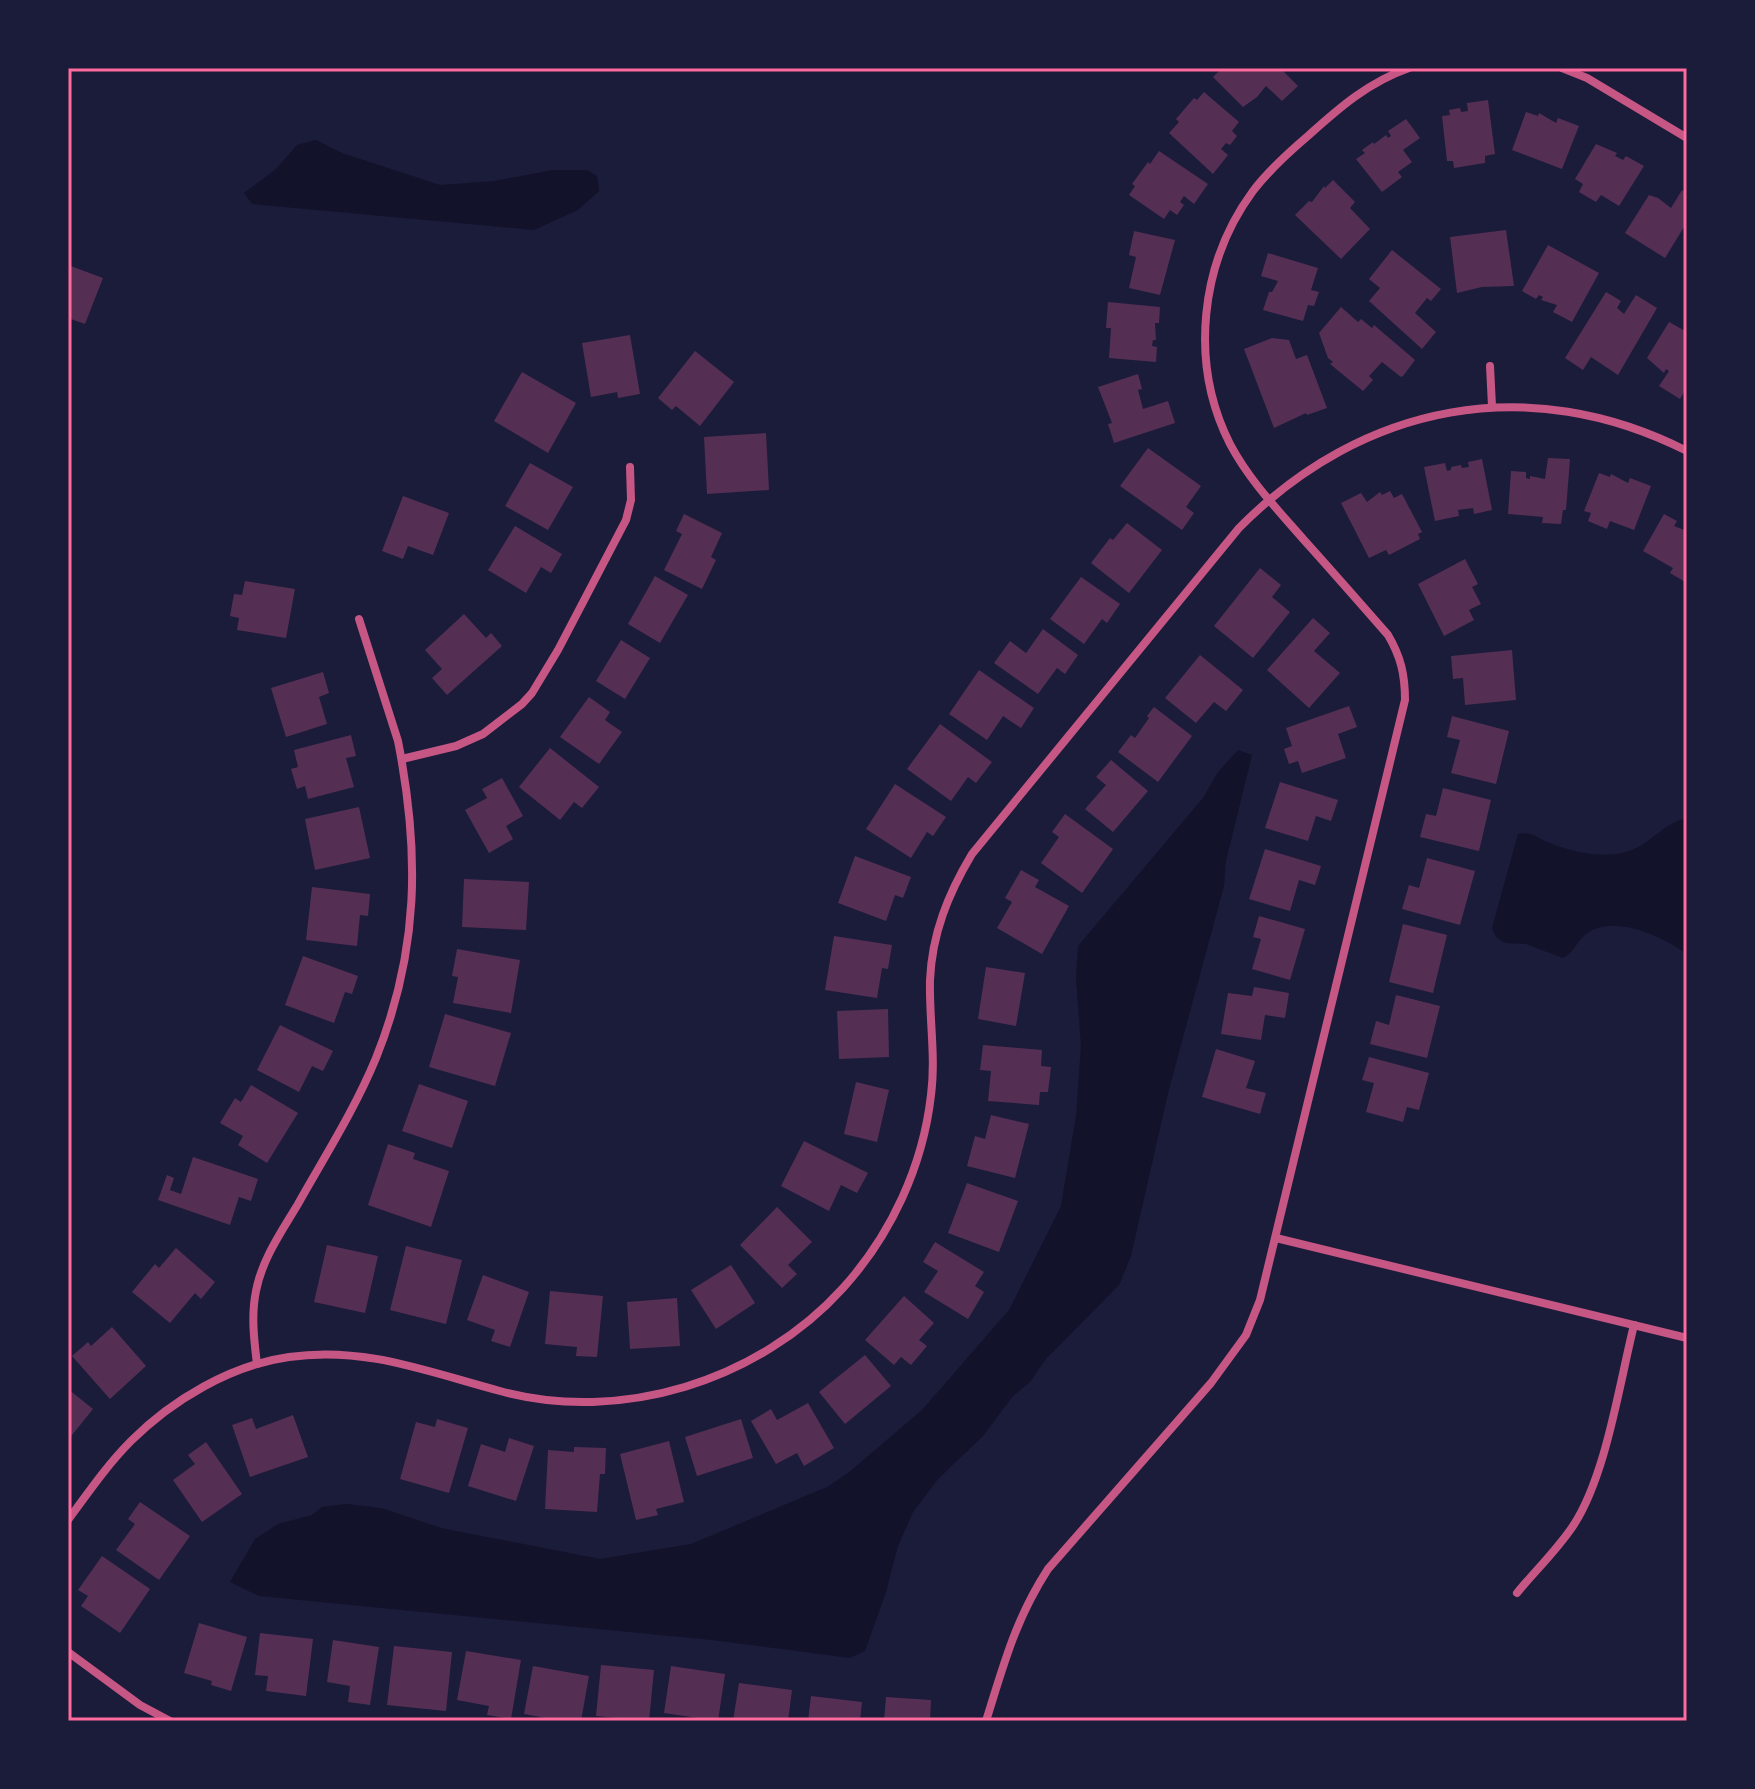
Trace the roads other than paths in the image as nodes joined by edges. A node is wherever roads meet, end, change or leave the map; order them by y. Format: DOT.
graph roads {
  1 [pos="1409,68"];
  2 [pos="1562,68"];
  3 [pos="1687,138"];
  4 [pos="1490,366"];
  5 [pos="1492,406"];
  6 [pos="1687,451"];
  7 [pos="630,467"];
  8 [pos="1267,499"];
  9 [pos="359,619"];
  10 [pos="402,759"];
  11 [pos="1276,1238"];
  12 [pos="1634,1325"];
  13 [pos="1687,1338"];
  14 [pos="257,1364"];
  15 [pos="68,1520"];
  16 [pos="1517,1593"];
  17 [pos="68,1652"];
  18 [pos="170,1721"];
  19 [pos="986,1721"];
  1 -- 8 [label="street"];
  2 -- 3 [label="street"];
  4 -- 5 [label="street"];
  5 -- 6 [label="street"];
  5 -- 8 [label="street"];
  7 -- 10 [label="street"];
  8 -- 11 [label="street"];
  8 -- 14 [label="street"];
  9 -- 10 [label="street"];
  10 -- 14 [label="street"];
  11 -- 12 [label="street"];
  11 -- 19 [label="street"];
  12 -- 13 [label="street"];
  12 -- 16 [label="street"];
  14 -- 15 [label="street"];
  17 -- 18 [label="street"];
}
